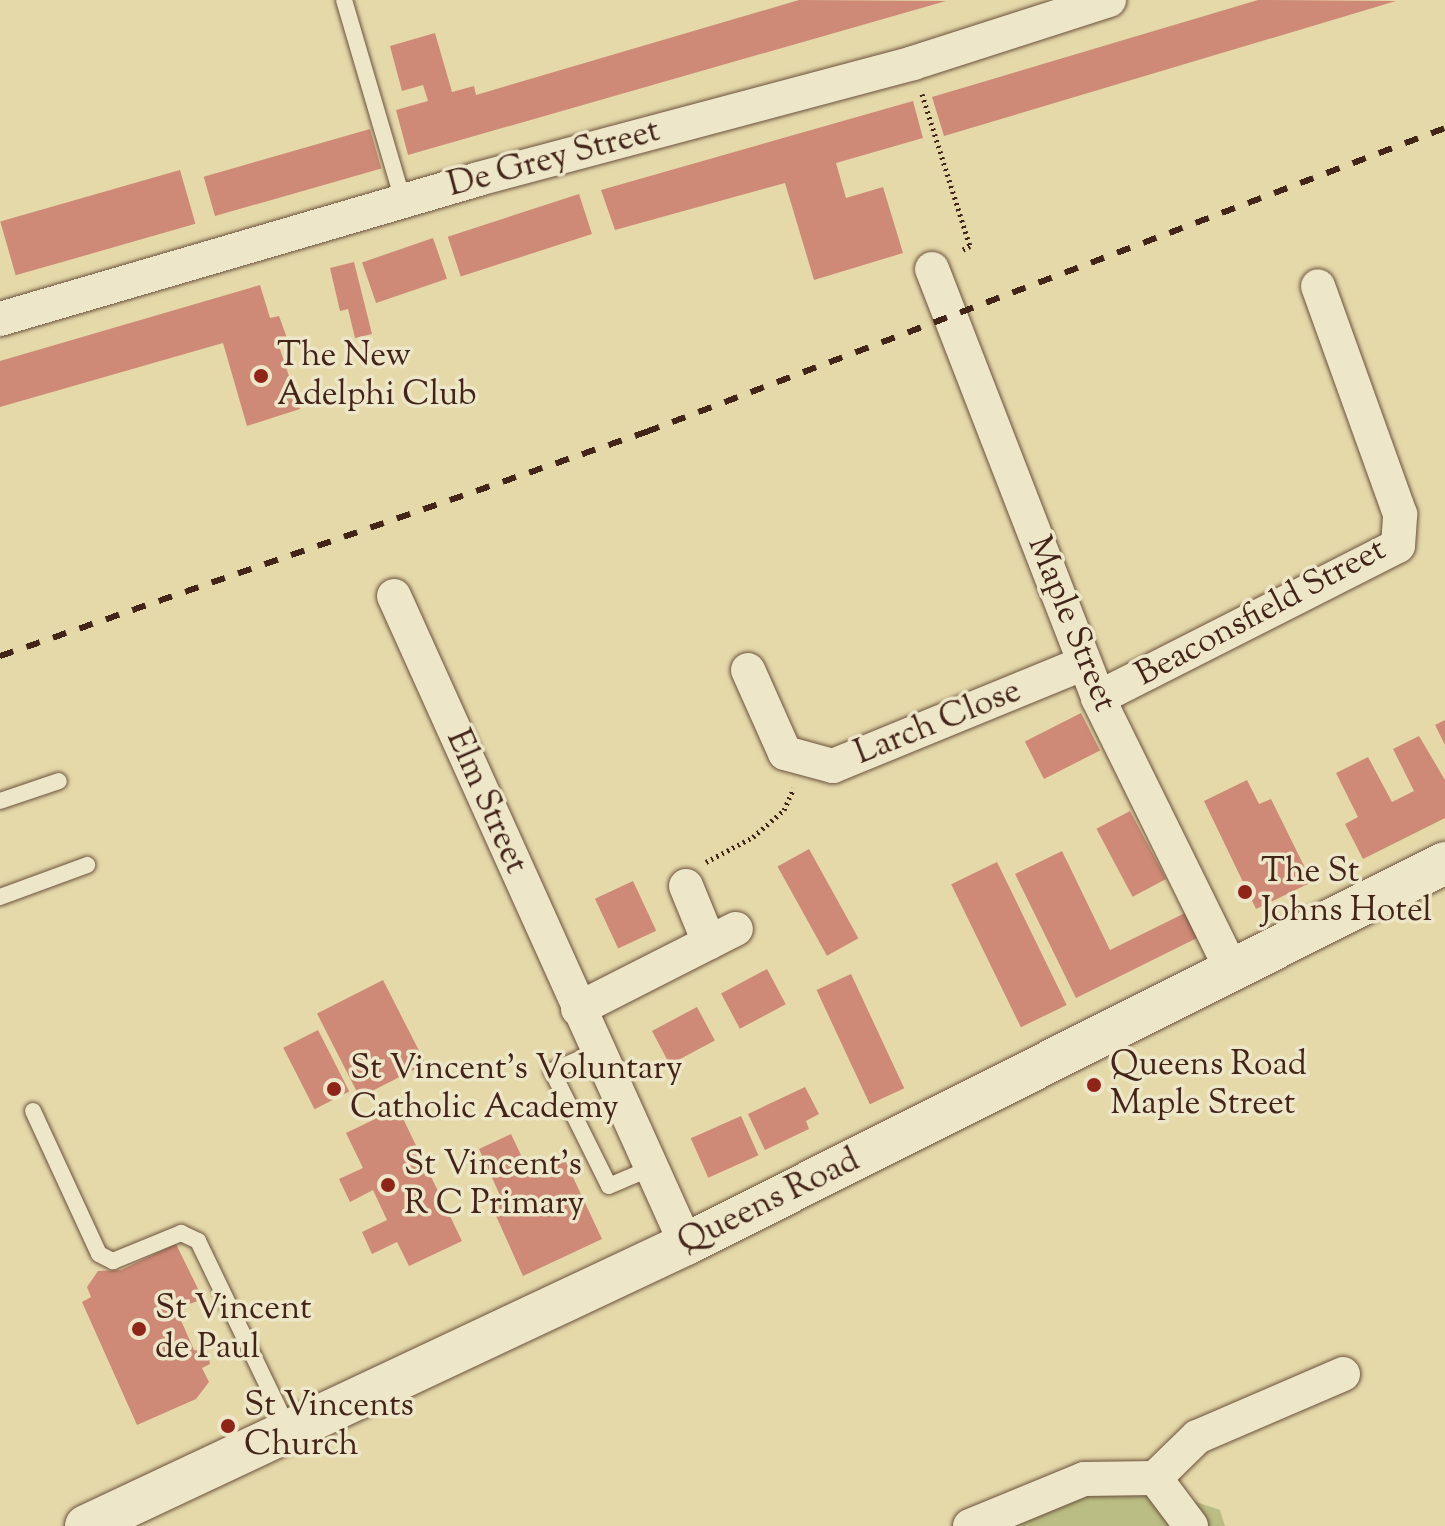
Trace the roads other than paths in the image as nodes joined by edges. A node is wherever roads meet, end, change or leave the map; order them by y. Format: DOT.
graph roads {
  1 [pos="344,0"];
  2 [pos="1109,0"];
  3 [pos="403,201"];
  4 [pos="932,269"];
  5 [pos="1318,286"];
  6 [pos="0,319"];
  7 [pos="394,596"];
  8 [pos="1084,663"];
  9 [pos="748,670"];
  10 [pos="1098,698"];
  11 [pos="59,781"];
  12 [pos="0,801"];
  13 [pos="1445,863"];
  14 [pos="87,865"];
  15 [pos="686,886"];
  16 [pos="0,897"];
  17 [pos="1232,970"];
  18 [pos="578,1009"];
  19 [pos="598,1051"];
  20 [pos="33,1111"];
  21 [pos="651,1168"];
  22 [pos="686,1244"];
  23 [pos="1343,1374"];
  24 [pos="288,1428"];
  25 [pos="1155,1478"];
  26 [pos="86,1526"];
  27 [pos="970,1526"];
  28 [pos="1191,1526"];
  1 -- 3 [label="lane"];
  2 -- 3 [label="street, De Grey Street"];
  3 -- 6 [label="street, De Grey Street"];
  4 -- 8 [label="street, Maple Street"];
  5 -- 10 [label="street, Beaconsfield Street"];
  7 -- 18 [label="street, Elm Street"];
  8 -- 9 [label="street, Larch Close"];
  8 -- 10 [label="street, Maple Street"];
  10 -- 17 [label="street, Maple Street"];
  11 -- 12 [label="lane"];
  13 -- 17 [label="street, Queens Road"];
  14 -- 16 [label="lane"];
  15 -- 18 [label="street"];
  17 -- 22 [label="street, Queens Road"];
  18 -- 19 [label="street, Elm Street"];
  19 -- 21 [label="street, Elm Street"];
  19 -- 21 [label="lane"];
  20 -- 24 [label="lane"];
  21 -- 22 [label="street, Elm Street"];
  22 -- 24 [label="street, Queens Road"];
  23 -- 25 [label="street"];
  24 -- 26 [label="street, Queens Road"];
  25 -- 27 [label="street"];
  25 -- 28 [label="street"];
}
